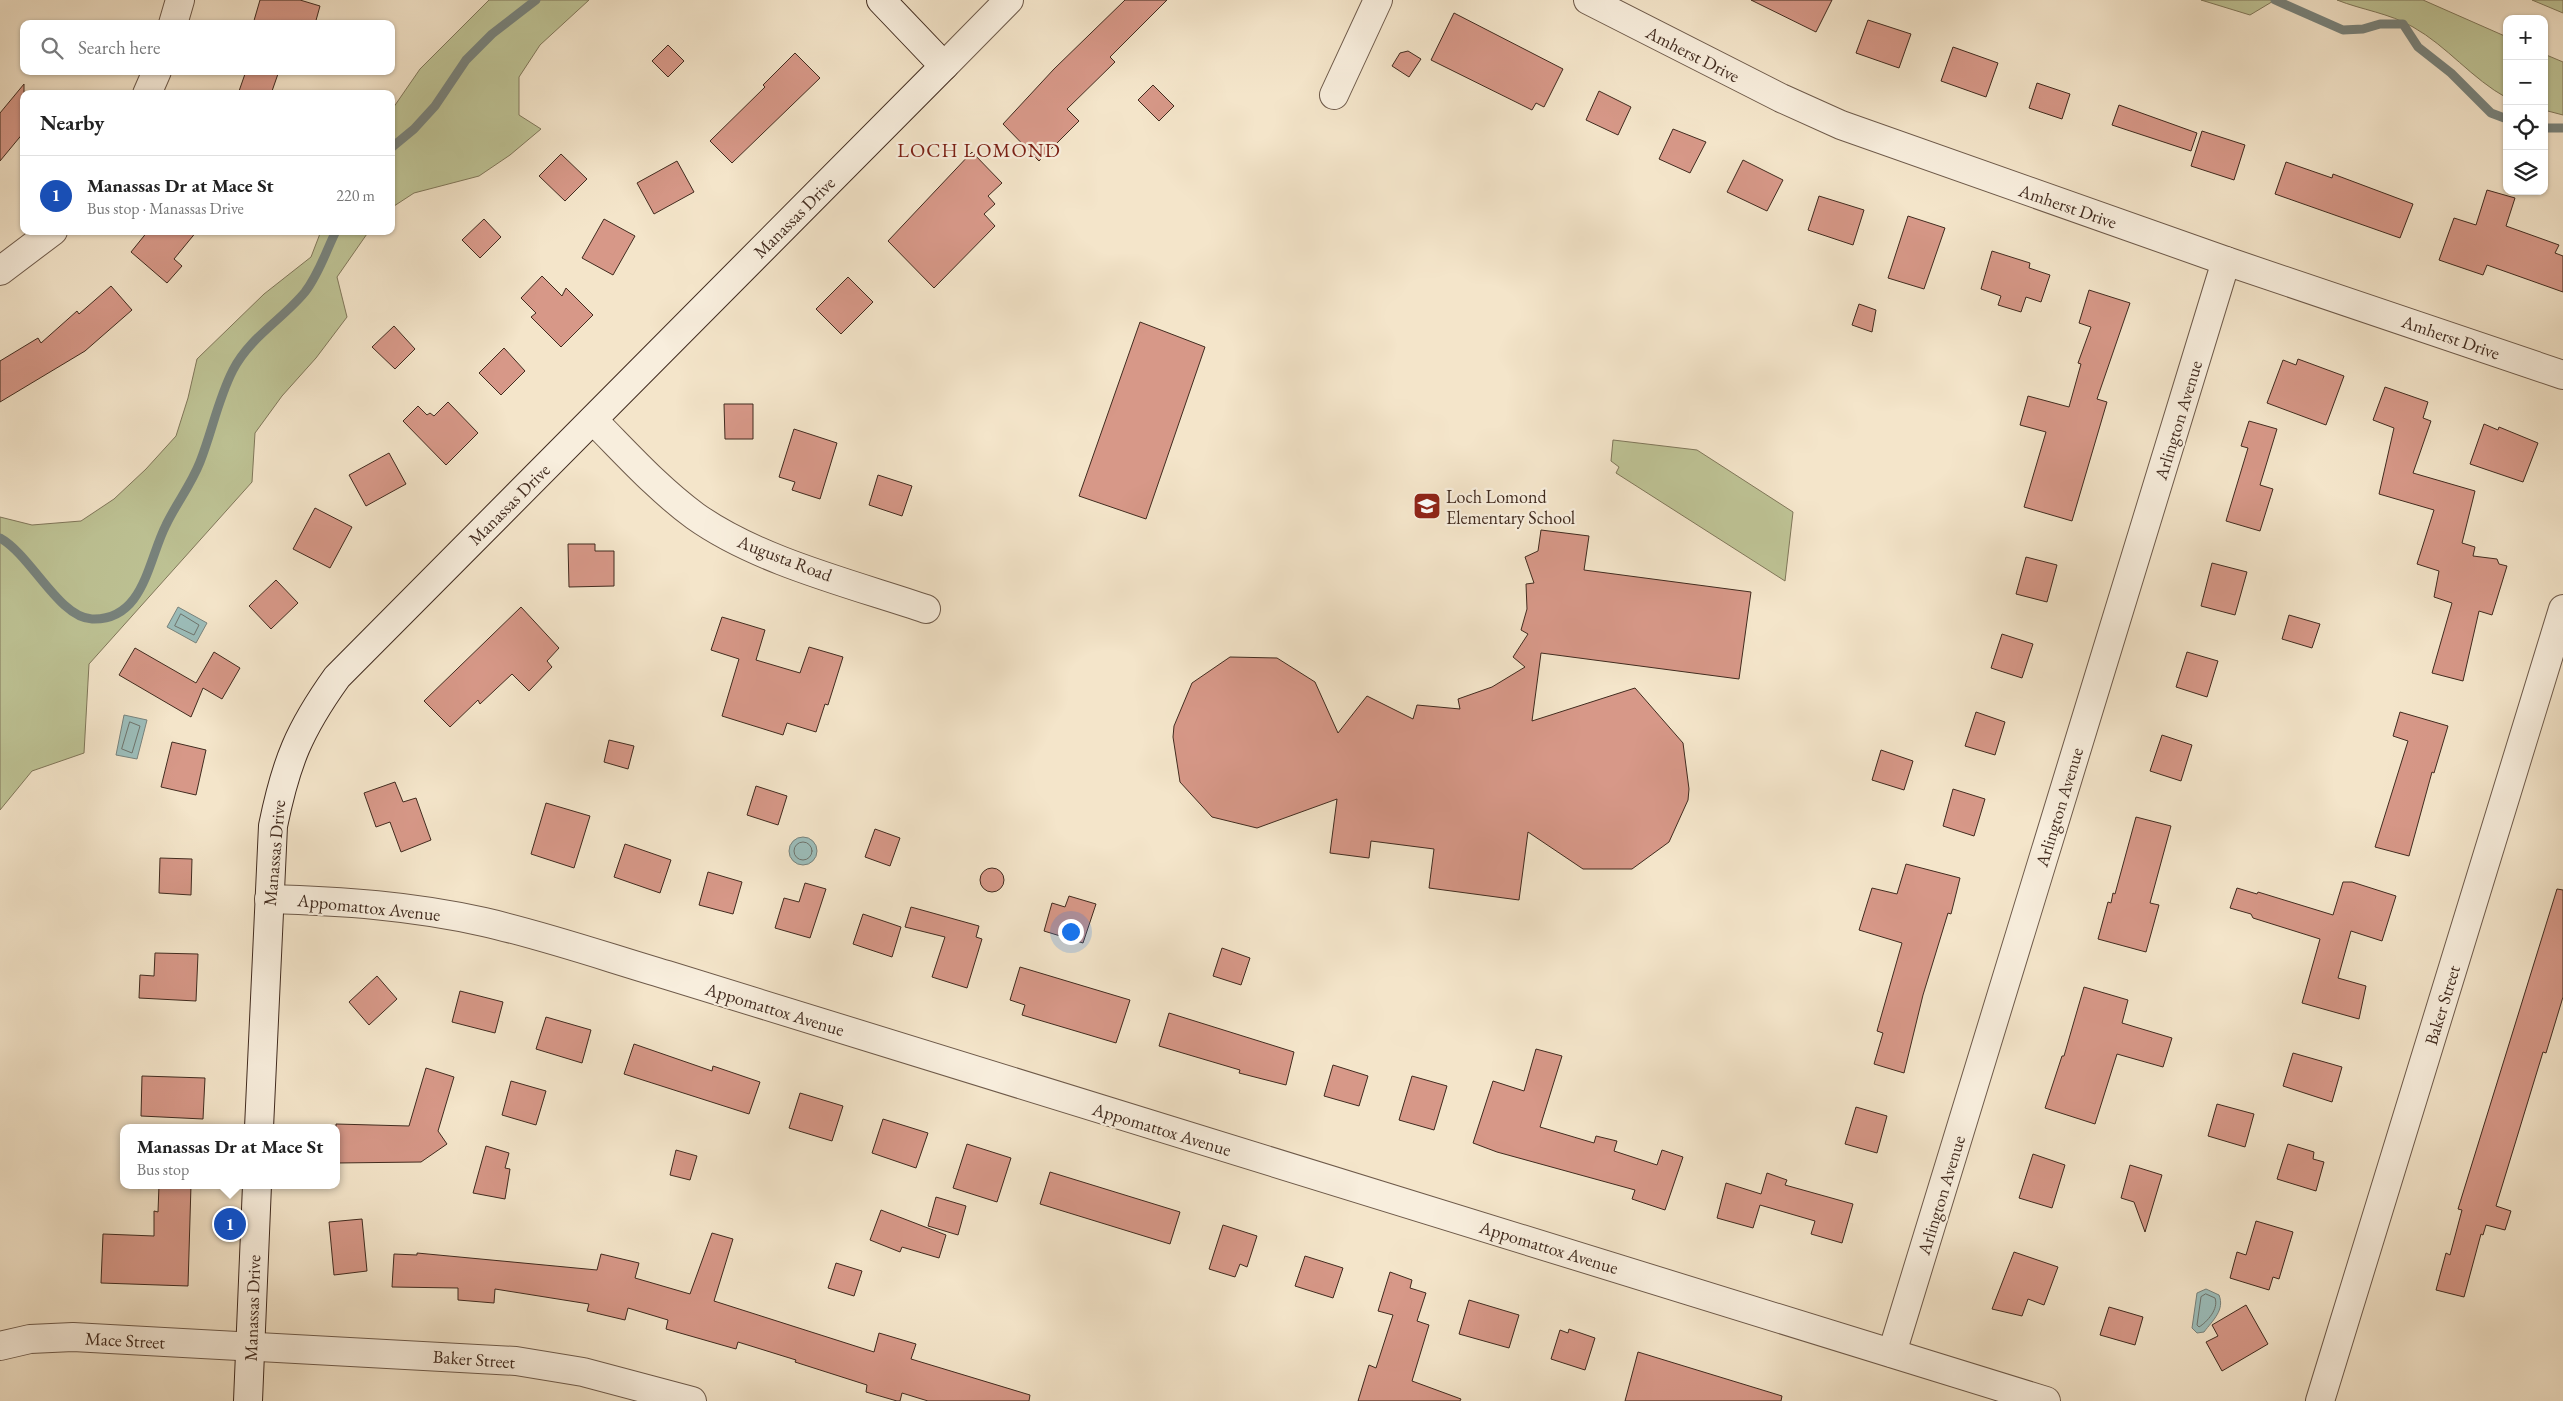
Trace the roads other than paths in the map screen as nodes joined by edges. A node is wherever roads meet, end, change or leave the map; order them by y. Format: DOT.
graph roads {
  1 [pos="180,0"];
  2 [pos="881,0"];
  3 [pos="1009,0"];
  4 [pos="1378,0"];
  5 [pos="1588,0"];
  6 [pos="175,20"];
  7 [pos="944,66"];
  8 [pos="155,75"];
  9 [pos="149,90"];
  10 [pos="1334,95"];
  11 [pos="48,235"];
  12 [pos="2226,261"];
  13 [pos="0,271"];
  14 [pos="2563,375"];
  15 [pos="593,420"];
  16 [pos="926,609"];
  17 [pos="2563,609"];
  18 [pos="269,899"];
  19 [pos="259,1124"];
  20 [pos="256,1189"];
  21 [pos="0,1346"];
  22 [pos="250,1346"];
  23 [pos="1892,1353"];
  24 [pos="656,1396"];
  25 [pos="248,1401"];
  26 [pos="692,1401"];
  27 [pos="2046,1401"];
  28 [pos="2320,1401"];
  1 -- 6 [label="street"];
  2 -- 7 [label="street"];
  3 -- 7 [label="street, Manassas Drive"];
  4 -- 10 [label="street"];
  5 -- 12 [label="street, Amherst Drive"];
  7 -- 15 [label="street, Manassas Drive"];
  8 -- 9 [label="street"];
  11 -- 13 [label="street"];
  12 -- 14 [label="street, Amherst Drive"];
  12 -- 23 [label="street, Arlington Avenue"];
  15 -- 16 [label="street, Augusta Road"];
  15 -- 18 [label="street, Manassas Drive"];
  17 -- 28 [label="street, Baker Street"];
  18 -- 19 [label="street, Manassas Drive"];
  18 -- 23 [label="street, Appomattox Avenue"];
  20 -- 22 [label="street, Manassas Drive"];
  21 -- 22 [label="street, Mace Street"];
  22 -- 24 [label="street, Baker Street"];
  22 -- 25 [label="street, Manassas Drive"];
  23 -- 27 [label="street, Appomattox Avenue"];
  24 -- 26 [label="street, Baker Street"];
}
